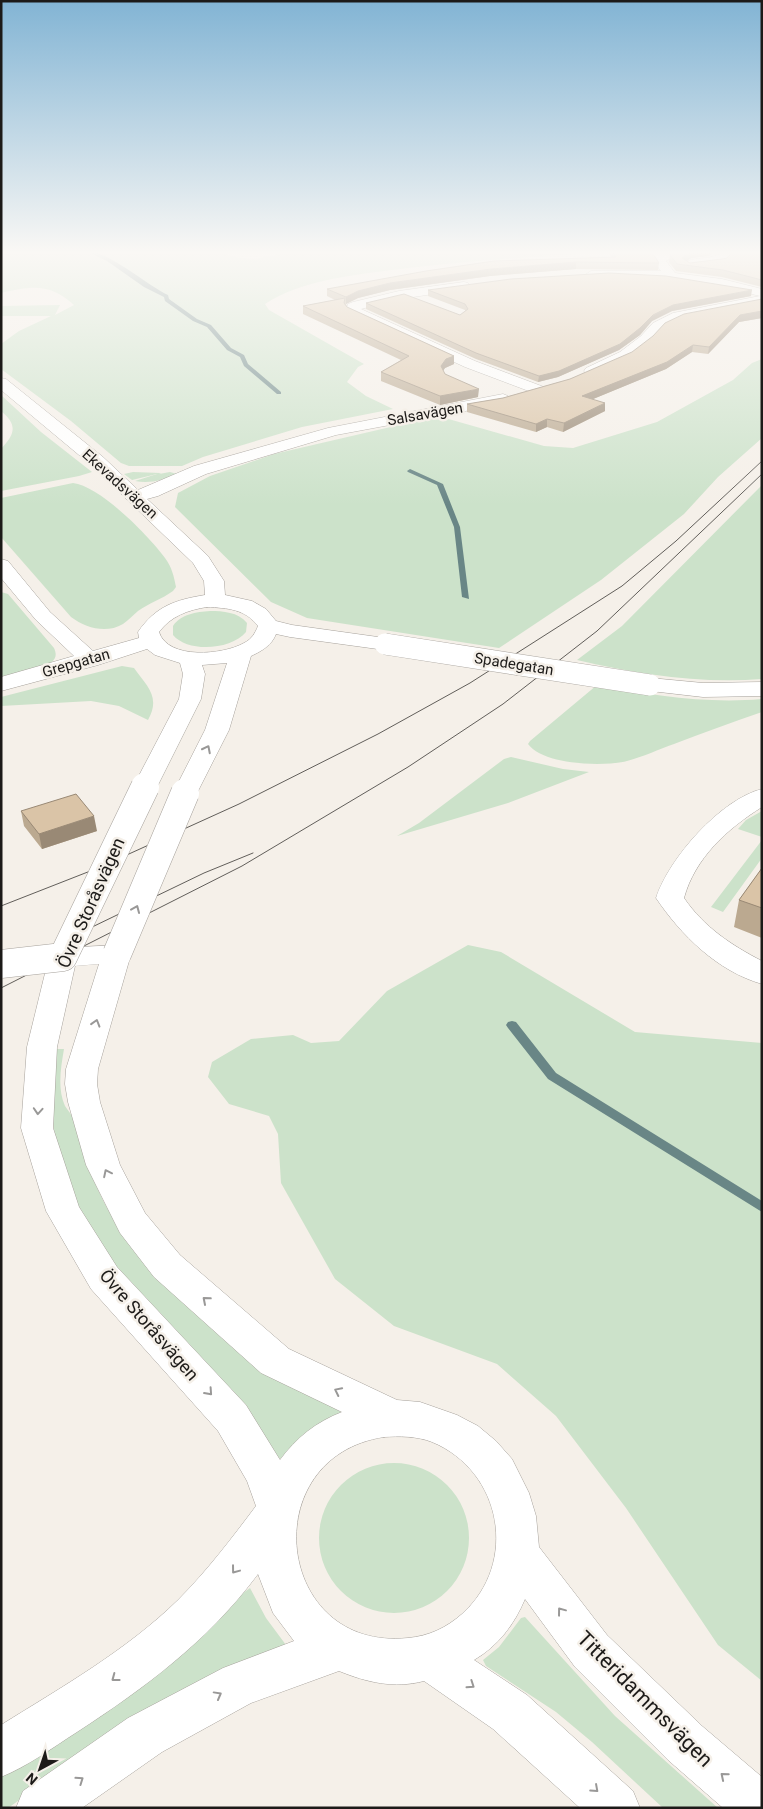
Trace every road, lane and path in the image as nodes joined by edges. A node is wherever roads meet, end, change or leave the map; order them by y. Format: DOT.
graph roads {
  1 [pos="408,335"];
  2 [pos="649,335"];
  3 [pos="469,364"];
  4 [pos="452,372"];
  5 [pos="580,376"];
  6 [pos="1,382"];
  7 [pos="555,385"];
  8 [pos="475,388"];
  9 [pos="540,395"];
  10 [pos="502,399"];
  11 [pos="136,496"];
  12 [pos="5,575"];
  13 [pos="216,601"];
  14 [pos="268,624"];
  15 [pos="151,641"];
  16 [pos="240,653"];
  17 [pos="189,658"];
  18 [pos="90,660"];
  19 [pos="1,684"];
  20 [pos="762,689"];
  21 [pos="762,796"];
  22 [pos="117,954"];
  23 [pos="63,958"];
  24 [pos="1,964"];
  25 [pos="762,974"];
  26 [pos="398,1420"];
  27 [pos="276,1511"];
  28 [pos="520,1557"];
  29 [pos="339,1648"];
  30 [pos="430,1658"];
  31 [pos="1,1753"];
  32 [pos="40,1808"];
  33 [pos="616,1808"];
  34 [pos="761,1808"];
  1 -- 3 [label="street"];
  2 -- 5 [label="street"];
  3 -- 4 [label="street"];
  3 -- 9 [label="street"];
  6 -- 11 [label="street, Ekevadsvägen"];
  7 -- 9 [label="street, Salsavägen"];
  8 -- 10 [label="street"];
  9 -- 10 [label="street, Salsavägen"];
  10 -- 11 [label="street, Salsavägen"];
  11 -- 13 [label="street, Ekevadsvägen"];
  12 -- 18 [label="street"];
  13 -- 14 [label="street, Spadegatan"];
  13 -- 15 [label="street, Spadegatan"];
  14 -- 16 [label="street"];
  14 -- 20 [label="street, Spadegatan, bridge"];
  15 -- 17 [label="street"];
  15 -- 18 [label="street, Grepgatan"];
  16 -- 17 [label="street"];
  22 -- 16 [label="street, one-way, bridge"];
  17 -- 23 [label="street, Övre Storåsvägen, bridge"];
  18 -- 19 [label="street, Grepgatan"];
  21 -- 25 [label="street"];
  22 -- 23 [label="street"];
  26 -- 22 [label="street, one-way"];
  23 -- 24 [label="street, bridge"];
  23 -- 27 [label="street, Övre Storåsvägen, one-way"];
  26 -- 27 [label="street"];
  26 -- 28 [label="street"];
  27 -- 29 [label="street"];
  27 -- 31 [label="street, one-way"];
  28 -- 30 [label="street"];
  34 -- 28 [label="street, Titteridammsvägen, one-way"];
  29 -- 30 [label="street"];
  32 -- 29 [label="street, one-way"];
  30 -- 33 [label="street, one-way"];
}
